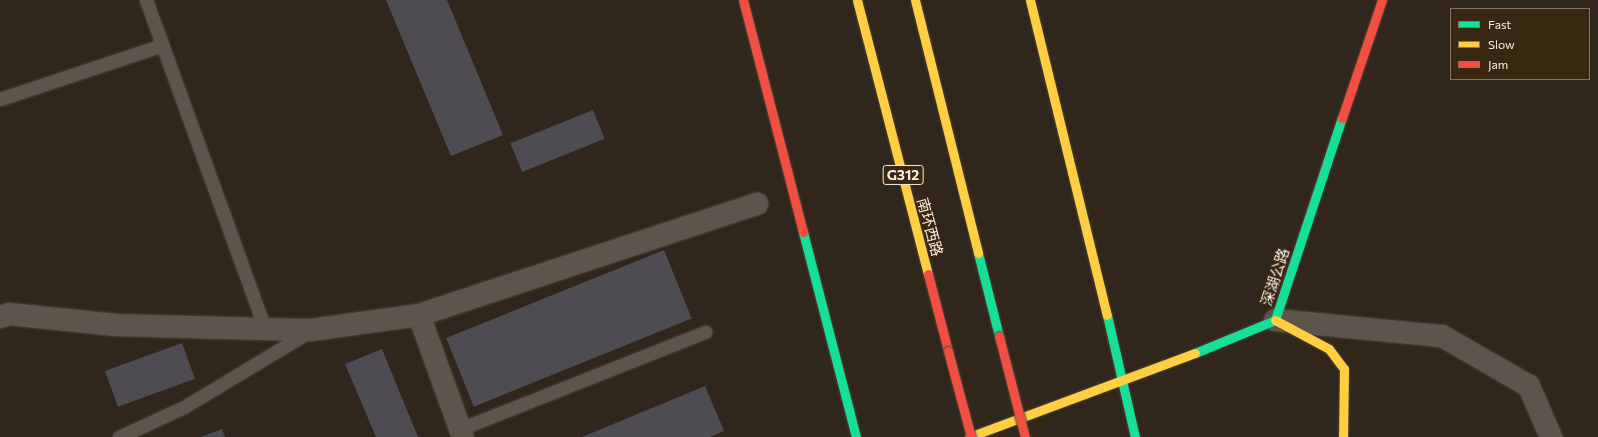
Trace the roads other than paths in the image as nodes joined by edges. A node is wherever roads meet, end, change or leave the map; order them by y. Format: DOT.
graph roads {
  1 [pos="146,0"];
  2 [pos="743,0"];
  3 [pos="857,0"];
  4 [pos="915,0"];
  5 [pos="1030,0"];
  6 [pos="1382,0"];
  7 [pos="162,45"];
  8 [pos="0,99"];
  9 [pos="757,204"];
  10 [pos="419,314"];
  11 [pos="0,317"];
  12 [pos="1275,320"];
  13 [pos="265,329"];
  14 [pos="311,330"];
  15 [pos="705,332"];
  16 [pos="1124,379"];
  17 [pos="461,433"];
  18 [pos="119,437"];
  19 [pos="856,437"];
  20 [pos="970,437"];
  21 [pos="1025,437"];
  22 [pos="1135,437"];
  23 [pos="1344,437"];
  24 [pos="1551,437"];
  1 -- 7 [label="lane"];
  2 -- 19 [label="main road"];
  3 -- 20 [label="main road, 南环西路 / G312, bridge"];
  4 -- 21 [label="main road, bridge"];
  5 -- 16 [label="main road"];
  6 -- 12 [label="main road, 深湖公路"];
  7 -- 8 [label="lane"];
  7 -- 13 [label="lane"];
  9 -- 10 [label="street"];
  10 -- 14 [label="street"];
  10 -- 17 [label="street"];
  11 -- 13 [label="street"];
  12 -- 16 [label="main road, 深湖公路"];
  12 -- 23 [label="main road"];
  12 -- 24 [label="street"];
  13 -- 14 [label="street"];
  14 -- 18 [label="lane"];
  15 -- 17 [label="lane"];
  16 -- 20 [label="main road, 深湖公路"];
  16 -- 22 [label="main road"];
}
